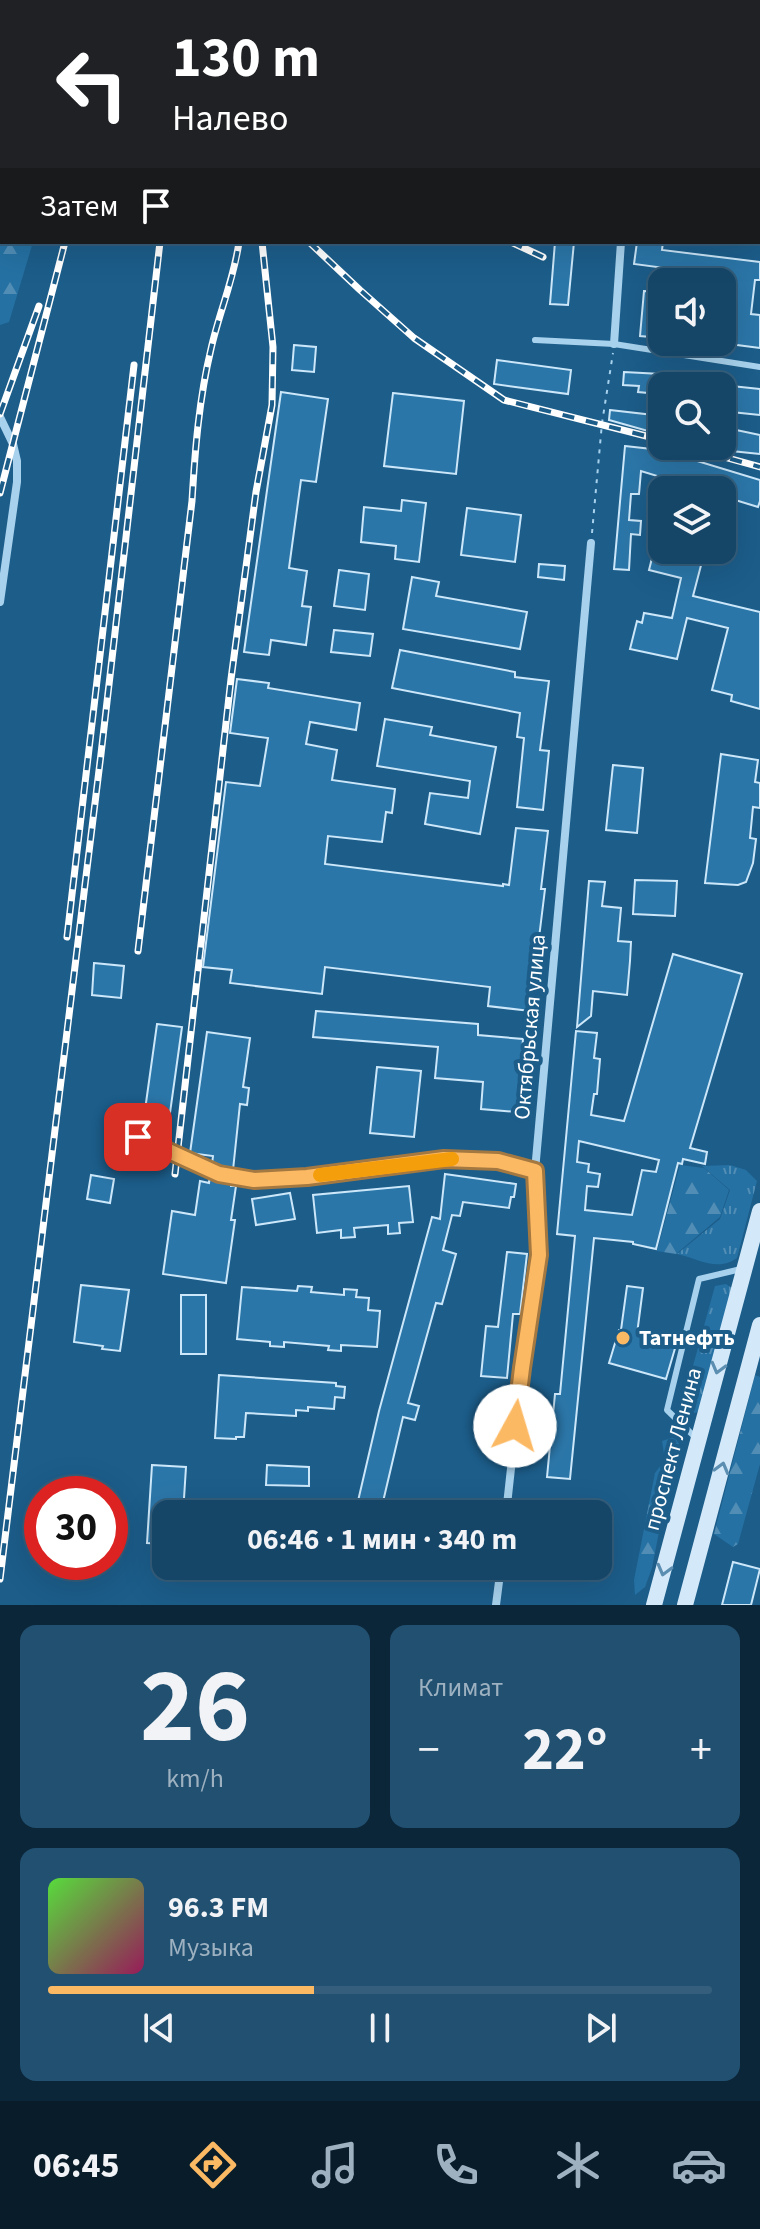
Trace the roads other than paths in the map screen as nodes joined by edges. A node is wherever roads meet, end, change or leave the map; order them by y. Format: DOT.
graph roads {
  1 [pos="621,244"];
  2 [pos="535,340"];
  3 [pos="614,344"];
  4 [pos="760,367"];
  5 [pos="0,417"];
  6 [pos="591,543"];
  7 [pos="0,602"];
  8 [pos="138,1137"];
  9 [pos="535,1171"];
  10 [pos="760,1211"];
  11 [pos="745,1268"];
  12 [pos="760,1325"];
  13 [pos="754,1369"];
  14 [pos="698,1440"];
  15 [pos="508,1500"];
  16 [pos="499,1580"];
  17 [pos="496,1605"];
  18 [pos="654,1605"];
  19 [pos="685,1605"];
  1 -- 3 [label="street"];
  2 -- 3 [label="lane"];
  3 -- 4 [label="lane"];
  5 -- 7 [label="street"];
  6 -- 9 [label="street, Октябрьская улица"];
  8 -- 9 [label="lane"];
  9 -- 15 [label="street, Октябрьская улица"];
  10 -- 11 [label="main road, проспект Ленина"];
  11 -- 14 [label="main road, проспект Ленина, one-way"];
  11 -- 14 [label="lane"];
  12 -- 13 [label="main road"];
  19 -- 13 [label="main road, one-way"];
  14 -- 18 [label="main road, проспект Ленина, one-way"];
  16 -- 17 [label="street"];
}
